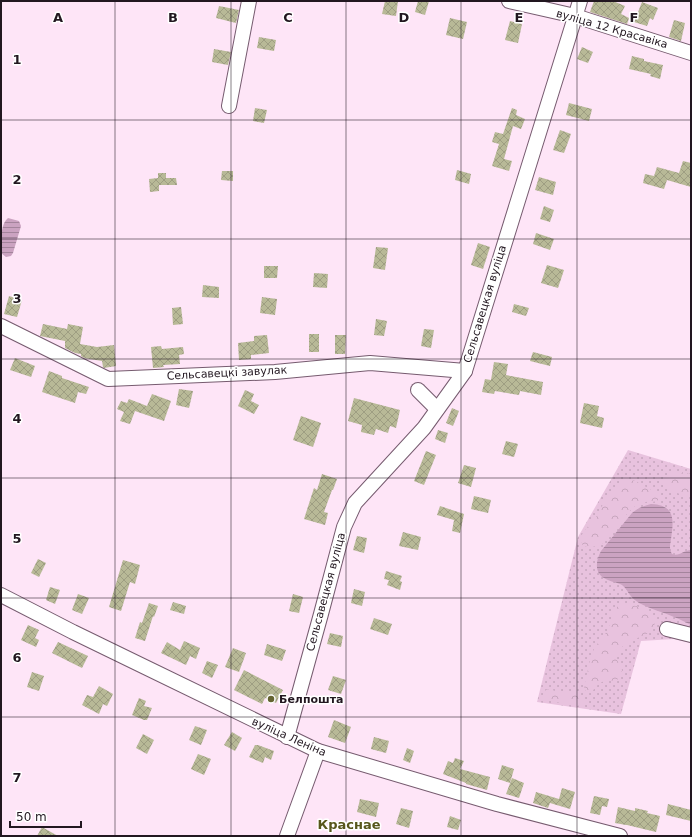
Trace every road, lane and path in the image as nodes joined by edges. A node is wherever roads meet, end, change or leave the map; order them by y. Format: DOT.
graph roads {
  1 [pos="249,1"];
  2 [pos="509,1"];
  3 [pos="580,1"];
  4 [pos="574,16"];
  5 [pos="691,53"];
  6 [pos="229,106"];
  7 [pos="1,326"];
  8 [pos="465,371"];
  9 [pos="418,390"];
  10 [pos="437,409"];
  11 [pos="1,594"];
  12 [pos="666,629"];
  13 [pos="691,635"];
  14 [pos="287,737"];
  15 [pos="318,752"];
  16 [pos="288,836"];
  17 [pos="620,836"];
  1 -- 6 [label="street"];
  2 -- 4 [label="street, вуліца 12 Красавіка"];
  3 -- 4 [label="street, Сельсавецкая вуліца"];
  4 -- 5 [label="street, вуліца 12 Красавіка"];
  4 -- 8 [label="street, Сельсавецкая вуліца"];
  7 -- 8 [label="street, Сельсавецкі завулак"];
  8 -- 10 [label="street, Сельсавецкая вуліца"];
  9 -- 10 [label="street"];
  10 -- 14 [label="street, Сельсавецкая вуліца"];
  11 -- 14 [label="street, вуліца Леніна"];
  12 -- 13 [label="street"];
  14 -- 15 [label="street, вуліца Леніна"];
  15 -- 16 [label="street"];
  15 -- 17 [label="street, вуліца Леніна"];
}
